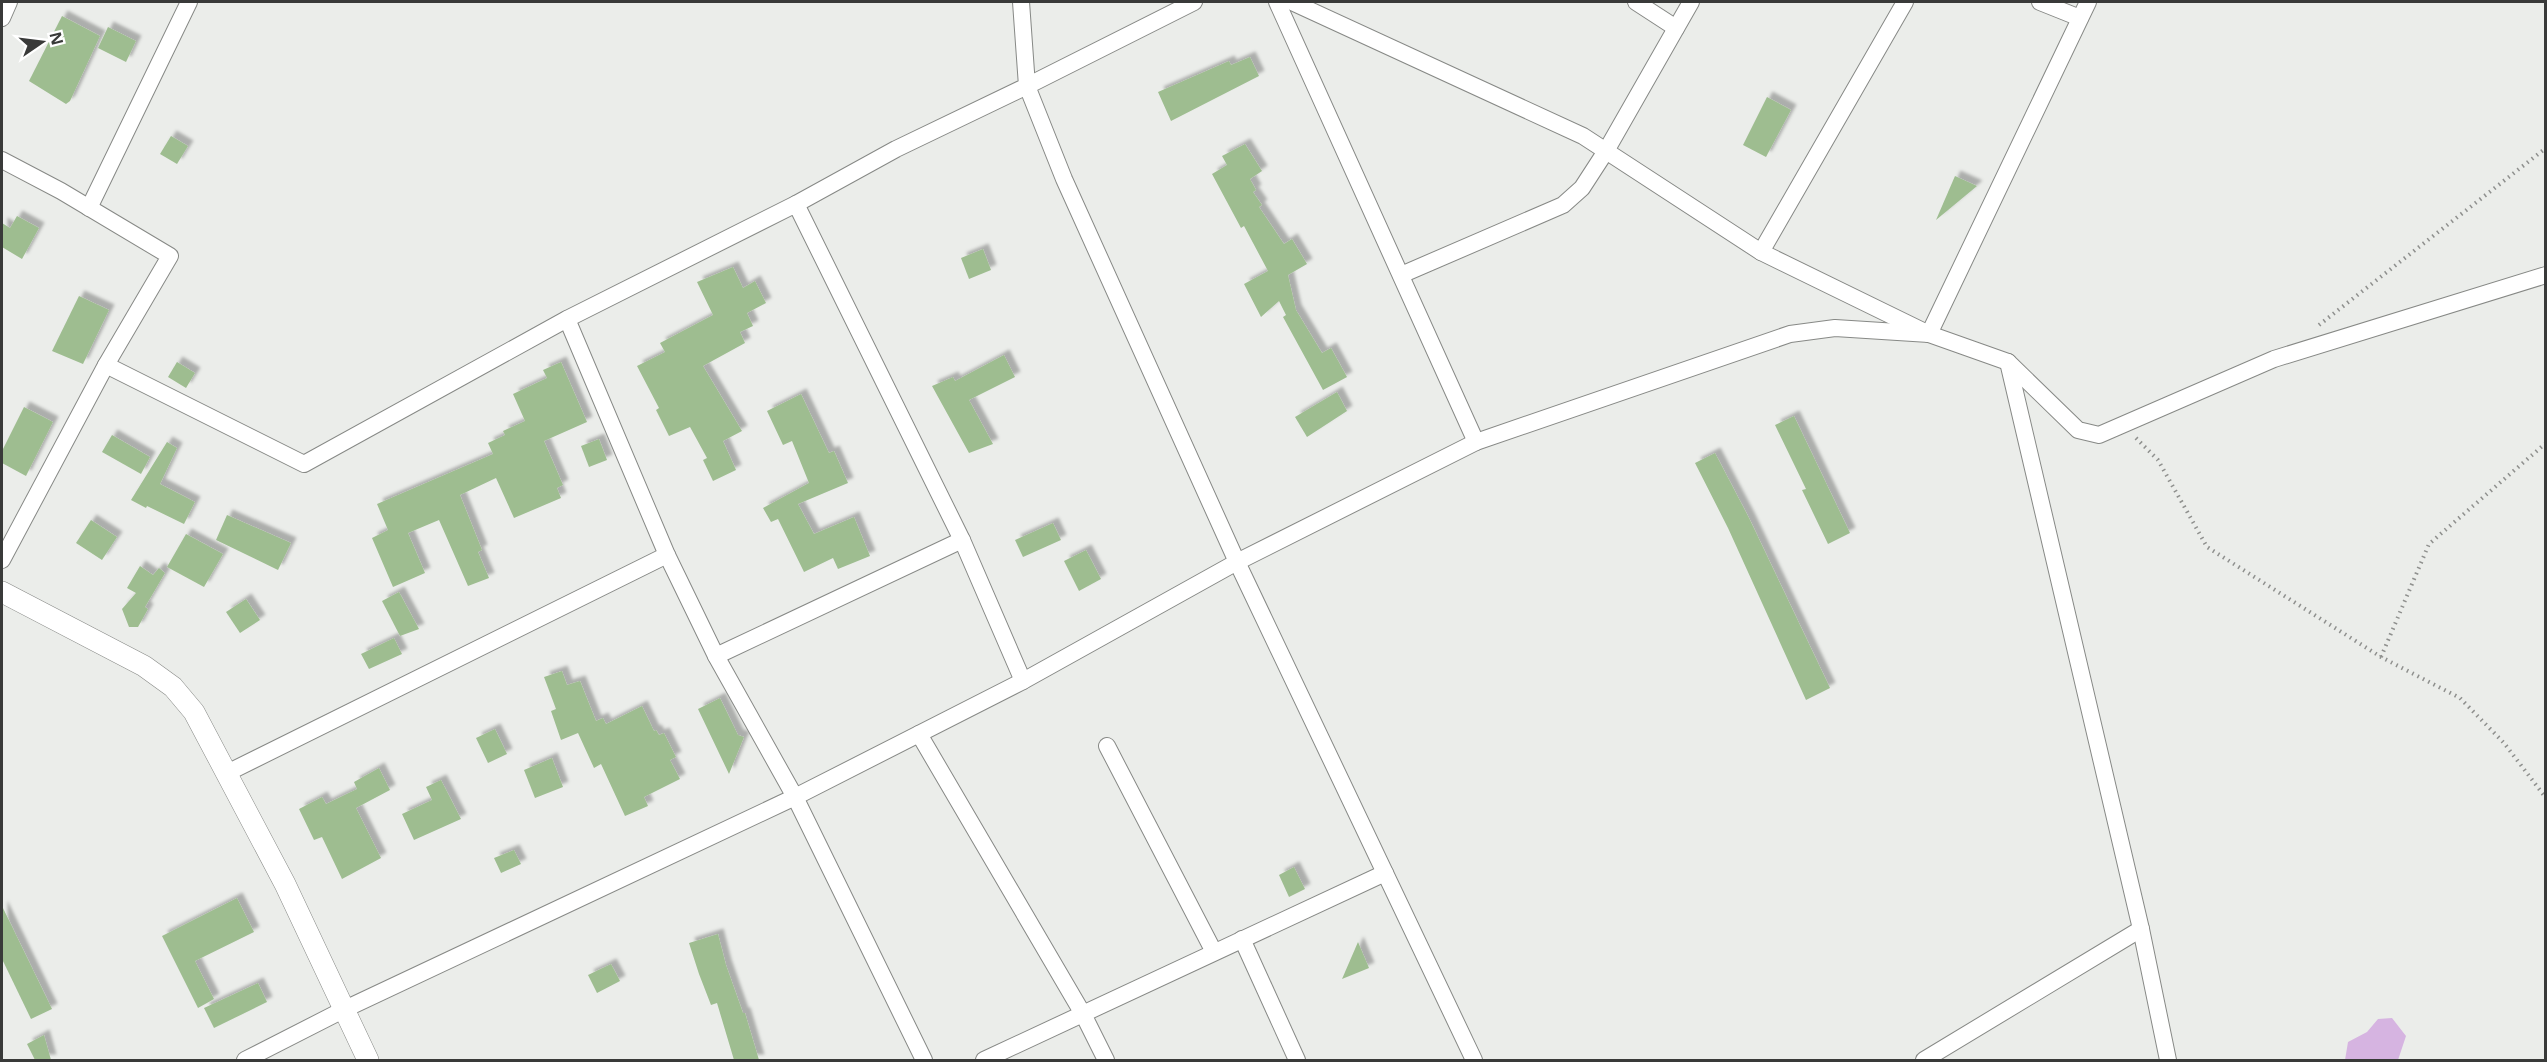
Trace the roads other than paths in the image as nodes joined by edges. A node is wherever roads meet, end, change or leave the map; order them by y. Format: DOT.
graph roads {
  1 [pos="9,2"];
  2 [pos="189,2"];
  3 [pos="1021,2"];
  4 [pos="1194,2"];
  5 [pos="1277,2"];
  6 [pos="1292,2"];
  7 [pos="1636,2"];
  8 [pos="1691,2"];
  9 [pos="1905,2"];
  10 [pos="2040,2"];
  11 [pos="2088,2"];
  12 [pos="2,18"];
  13 [pos="2080,18"];
  14 [pos="1676,28"];
  15 [pos="1027,86"];
  16 [pos="1606,151"];
  17 [pos="2,160"];
  18 [pos="796,204"];
  19 [pos="89,208"];
  20 [pos="1761,252"];
  21 [pos="1401,275"];
  22 [pos="2546,275"];
  23 [pos="567,319"];
  24 [pos="1929,334"];
  25 [pos="2008,362"];
  26 [pos="106,365"];
  27 [pos="1476,442"];
  28 [pos="962,540"];
  29 [pos="667,555"];
  30 [pos="2,560"];
  31 [pos="1237,562"];
  32 [pos="2,592"];
  33 [pos="716,656"];
  34 [pos="1023,681"];
  35 [pos="919,734"];
  36 [pos="1107,746"];
  37 [pos="227,773"];
  38 [pos="795,798"];
  39 [pos="1385,873"];
  40 [pos="2141,930"];
  41 [pos="1242,939"];
  42 [pos="1214,952"];
  43 [pos="343,1010"];
  44 [pos="1083,1014"];
  45 [pos="245,1060"];
  46 [pos="369,1060"];
  47 [pos="924,1060"];
  48 [pos="984,1060"];
  49 [pos="1106,1060"];
  50 [pos="1297,1060"];
  51 [pos="1474,1060"];
  52 [pos="1924,1060"];
  53 [pos="2169,1060"];
  1 -- 12 [label="street"];
  2 -- 19 [label="street"];
  3 -- 15 [label="street"];
  4 -- 15 [label="street"];
  5 -- 21 [label="street"];
  6 -- 16 [label="street"];
  7 -- 14 [label="street"];
  8 -- 14 [label="street"];
  9 -- 20 [label="street"];
  10 -- 13 [label="street"];
  11 -- 13 [label="street"];
  13 -- 24 [label="street"];
  14 -- 16 [label="street"];
  15 -- 18 [label="street"];
  15 -- 31 [label="street"];
  16 -- 20 [label="street"];
  16 -- 21 [label="street"];
  17 -- 19 [label="street"];
  18 -- 23 [label="street"];
  18 -- 28 [label="street"];
  19 -- 26 [label="street"];
  20 -- 24 [label="street"];
  21 -- 27 [label="street"];
  22 -- 25 [label="street"];
  23 -- 26 [label="street"];
  23 -- 29 [label="street"];
  24 -- 25 [label="street"];
  24 -- 27 [label="street"];
  25 -- 40 [label="street"];
  26 -- 30 [label="street"];
  27 -- 31 [label="street"];
  28 -- 33 [label="street"];
  28 -- 34 [label="street"];
  29 -- 33 [label="street"];
  29 -- 37 [label="street"];
  31 -- 34 [label="street"];
  31 -- 39 [label="street"];
  32 -- 37 [label="street"];
  33 -- 38 [label="street"];
  34 -- 35 [label="street"];
  35 -- 38 [label="street"];
  35 -- 44 [label="street"];
  36 -- 42 [label="street"];
  37 -- 43 [label="street"];
  38 -- 43 [label="street"];
  38 -- 47 [label="street"];
  39 -- 41 [label="street"];
  39 -- 51 [label="street"];
  40 -- 52 [label="street"];
  40 -- 53 [label="street"];
  41 -- 42 [label="street"];
  41 -- 50 [label="street"];
  42 -- 44 [label="street"];
  43 -- 45 [label="street"];
  43 -- 46 [label="street"];
  44 -- 48 [label="street"];
  44 -- 49 [label="street"];
}
